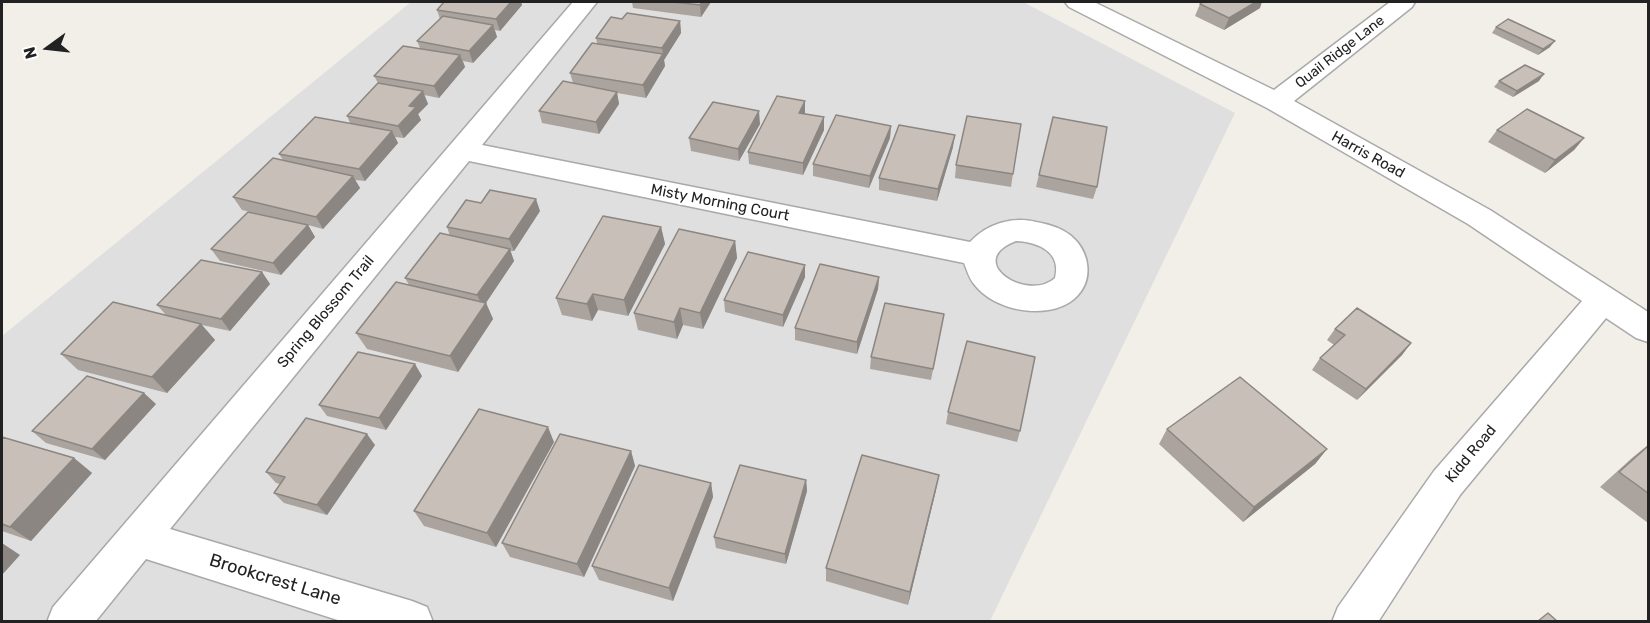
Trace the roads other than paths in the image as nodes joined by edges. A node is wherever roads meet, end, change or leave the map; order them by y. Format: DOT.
graph roads {
  1 [pos="585,2"];
  2 [pos="1077,2"];
  3 [pos="1404,2"];
  4 [pos="1276,102"];
  5 [pos="460,150"];
  6 [pos="979,255"];
  7 [pos="1604,298"];
  8 [pos="1648,329"];
  9 [pos="137,538"];
  10 [pos="68,621"];
  11 [pos="412,621"];
  12 [pos="1353,621"];
  1 -- 5 [label="street, Spring Blossom Trail"];
  2 -- 4 [label="street, Harris Road"];
  3 -- 4 [label="street, Quail Ridge Lane"];
  4 -- 7 [label="street, Harris Road"];
  5 -- 6 [label="street, Misty Morning Court"];
  5 -- 9 [label="street, Spring Blossom Trail"];
  7 -- 8 [label="street, Harris Road"];
  7 -- 12 [label="street, Kidd Road"];
  9 -- 10 [label="street, Spring Blossom Trail"];
  9 -- 11 [label="street, Brookcrest Lane"];
}
